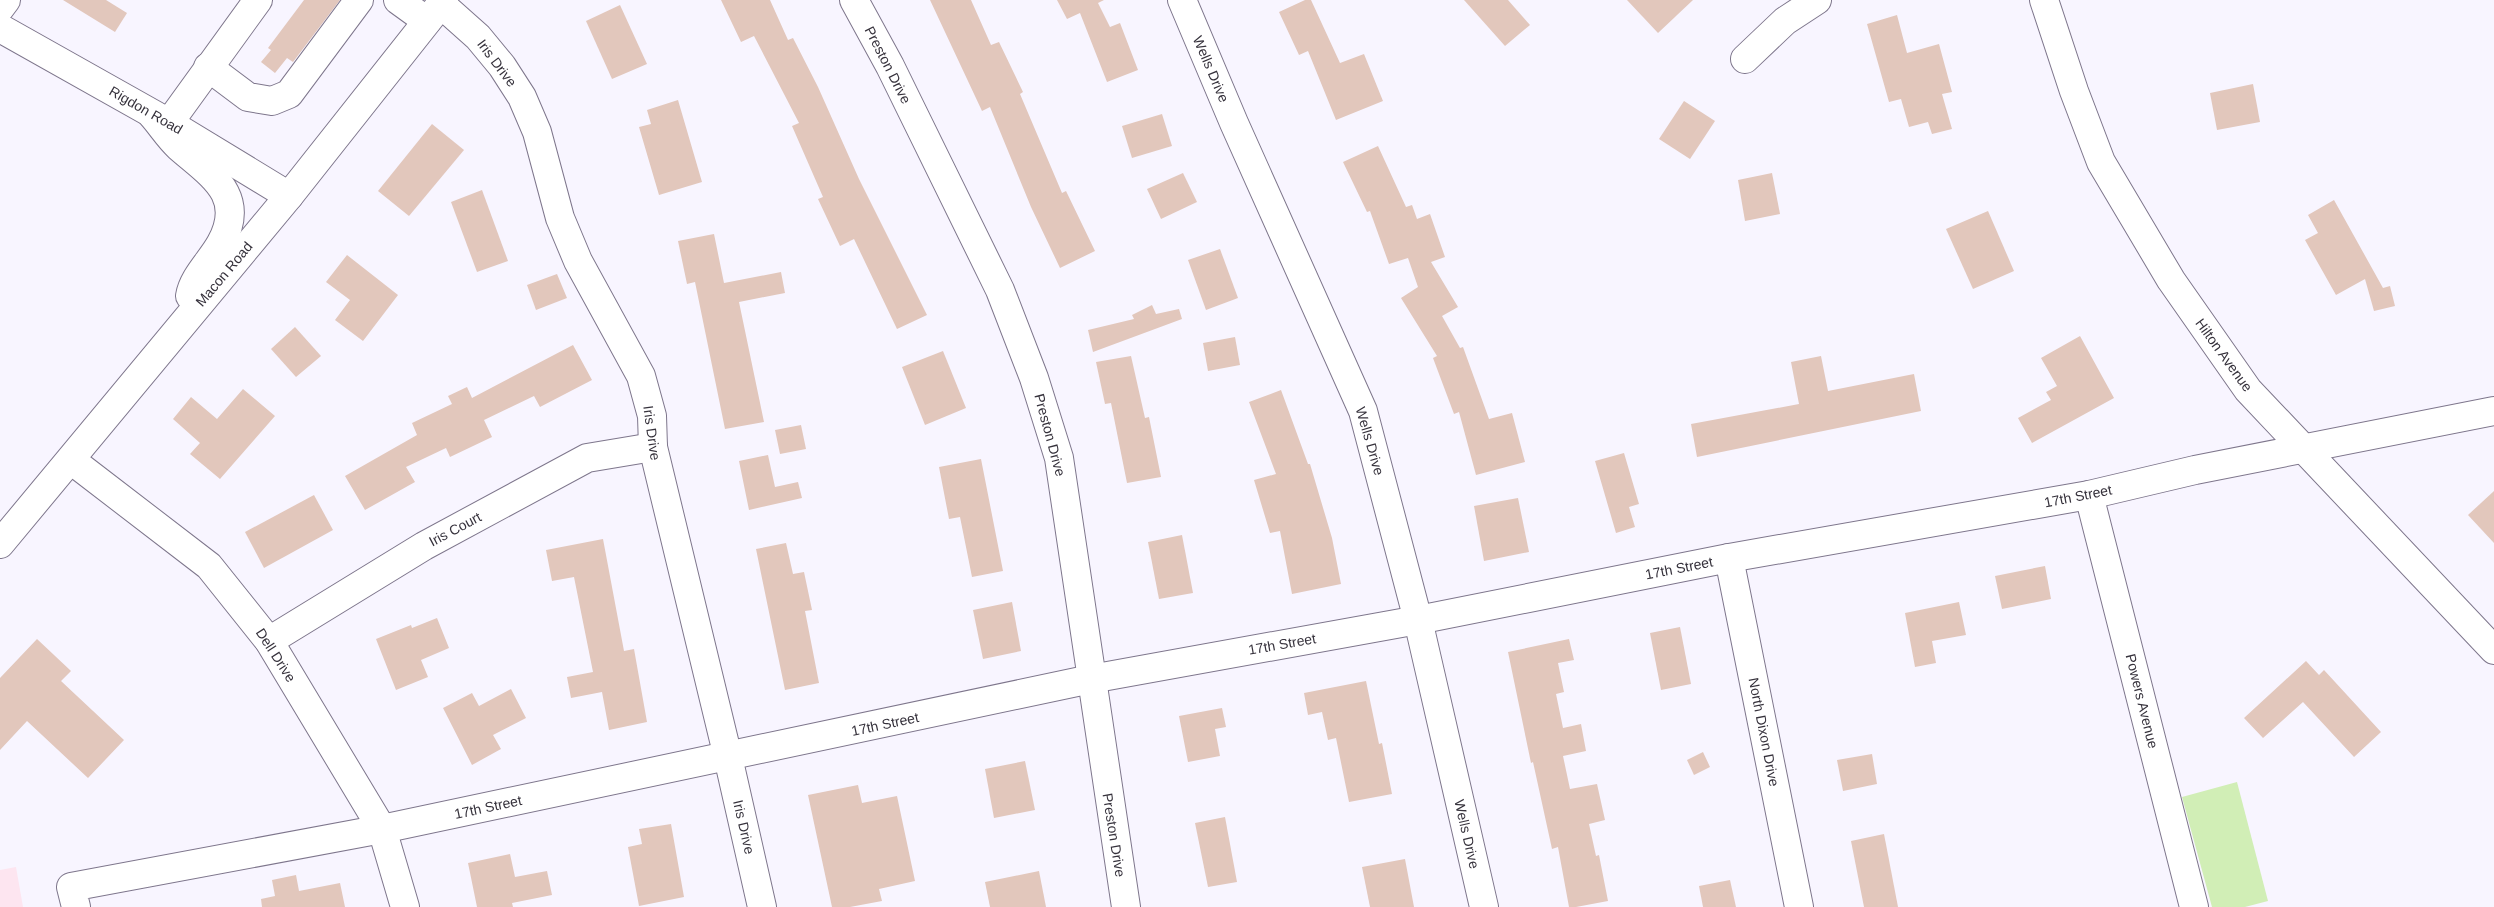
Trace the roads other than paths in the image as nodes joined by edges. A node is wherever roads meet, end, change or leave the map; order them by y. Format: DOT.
graph roads {
  1 [pos="6,0"];
  2 [pos="258,0"];
  3 [pos="359,0"];
  4 [pos="398,0"];
  5 [pos="854,0"];
  6 [pos="1182,0"];
  7 [pos="1817,0"];
  8 [pos="2044,0"];
  9 [pos="0,8"];
  10 [pos="437,8"];
  11 [pos="0,28"];
  12 [pos="1745,59"];
  13 [pos="208,67"];
  14 [pos="161,119"];
  15 [pos="289,196"];
  16 [pos="185,322"];
  17 [pos="2494,411"];
  18 [pos="653,447"];
  19 [pos="2303,448"];
  20 [pos="71,460"];
  21 [pos="2090,495"];
  22 [pos="0,544"];
  23 [pos="1730,558"];
  24 [pos="1418,620"];
  25 [pos="269,641"];
  26 [pos="2494,650"];
  27 [pos="1091,679"];
  28 [pos="728,757"];
  29 [pos="382,829"];
  30 [pos="73,897"];
  31 [pos="404,907"];
  32 [pos="762,907"];
  33 [pos="1126,907"];
  34 [pos="1484,907"];
  35 [pos="1799,907"];
  36 [pos="2194,907"];
  1 -- 9 [label="street"];
  2 -- 13 [label="street"];
  3 -- 13 [label="street"];
  4 -- 10 [label="street, Iris Drive"];
  5 -- 27 [label="street, Preston Drive"];
  6 -- 24 [label="street, Wells Drive"];
  7 -- 12 [label="street"];
  8 -- 19 [label="street, Hilton Avenue"];
  10 -- 15 [label="street, Macon Road"];
  10 -- 18 [label="street, Iris Drive"];
  11 -- 14 [label="street, Rigdon Road"];
  13 -- 14 [label="street"];
  14 -- 15 [label="street, Rigdon Road"];
  14 -- 16 [label="street"];
  15 -- 16 [label="street, Macon Road"];
  16 -- 20 [label="street, Macon Road"];
  17 -- 19 [label="street, 17th Street"];
  18 -- 25 [label="street, Iris Court"];
  18 -- 28 [label="street, Iris Drive"];
  19 -- 21 [label="street, 17th Street"];
  19 -- 26 [label="street, Hilton Avenue"];
  20 -- 22 [label="street, Macon Road"];
  20 -- 25 [label="street, Dell Drive"];
  21 -- 23 [label="street, 17th Street"];
  21 -- 36 [label="street, Powers Avenue"];
  23 -- 24 [label="street, 17th Street"];
  23 -- 35 [label="street, North Dixon Drive"];
  24 -- 27 [label="street, 17th Street"];
  24 -- 34 [label="street, Wells Drive"];
  25 -- 29 [label="street, Dell Drive"];
  27 -- 28 [label="street, 17th Street"];
  27 -- 33 [label="street, Preston Drive"];
  28 -- 29 [label="street, 17th Street"];
  28 -- 32 [label="street, Iris Drive"];
  29 -- 30 [label="street, 17th Street"];
  29 -- 31 [label="street, Dell Drive"];
}
